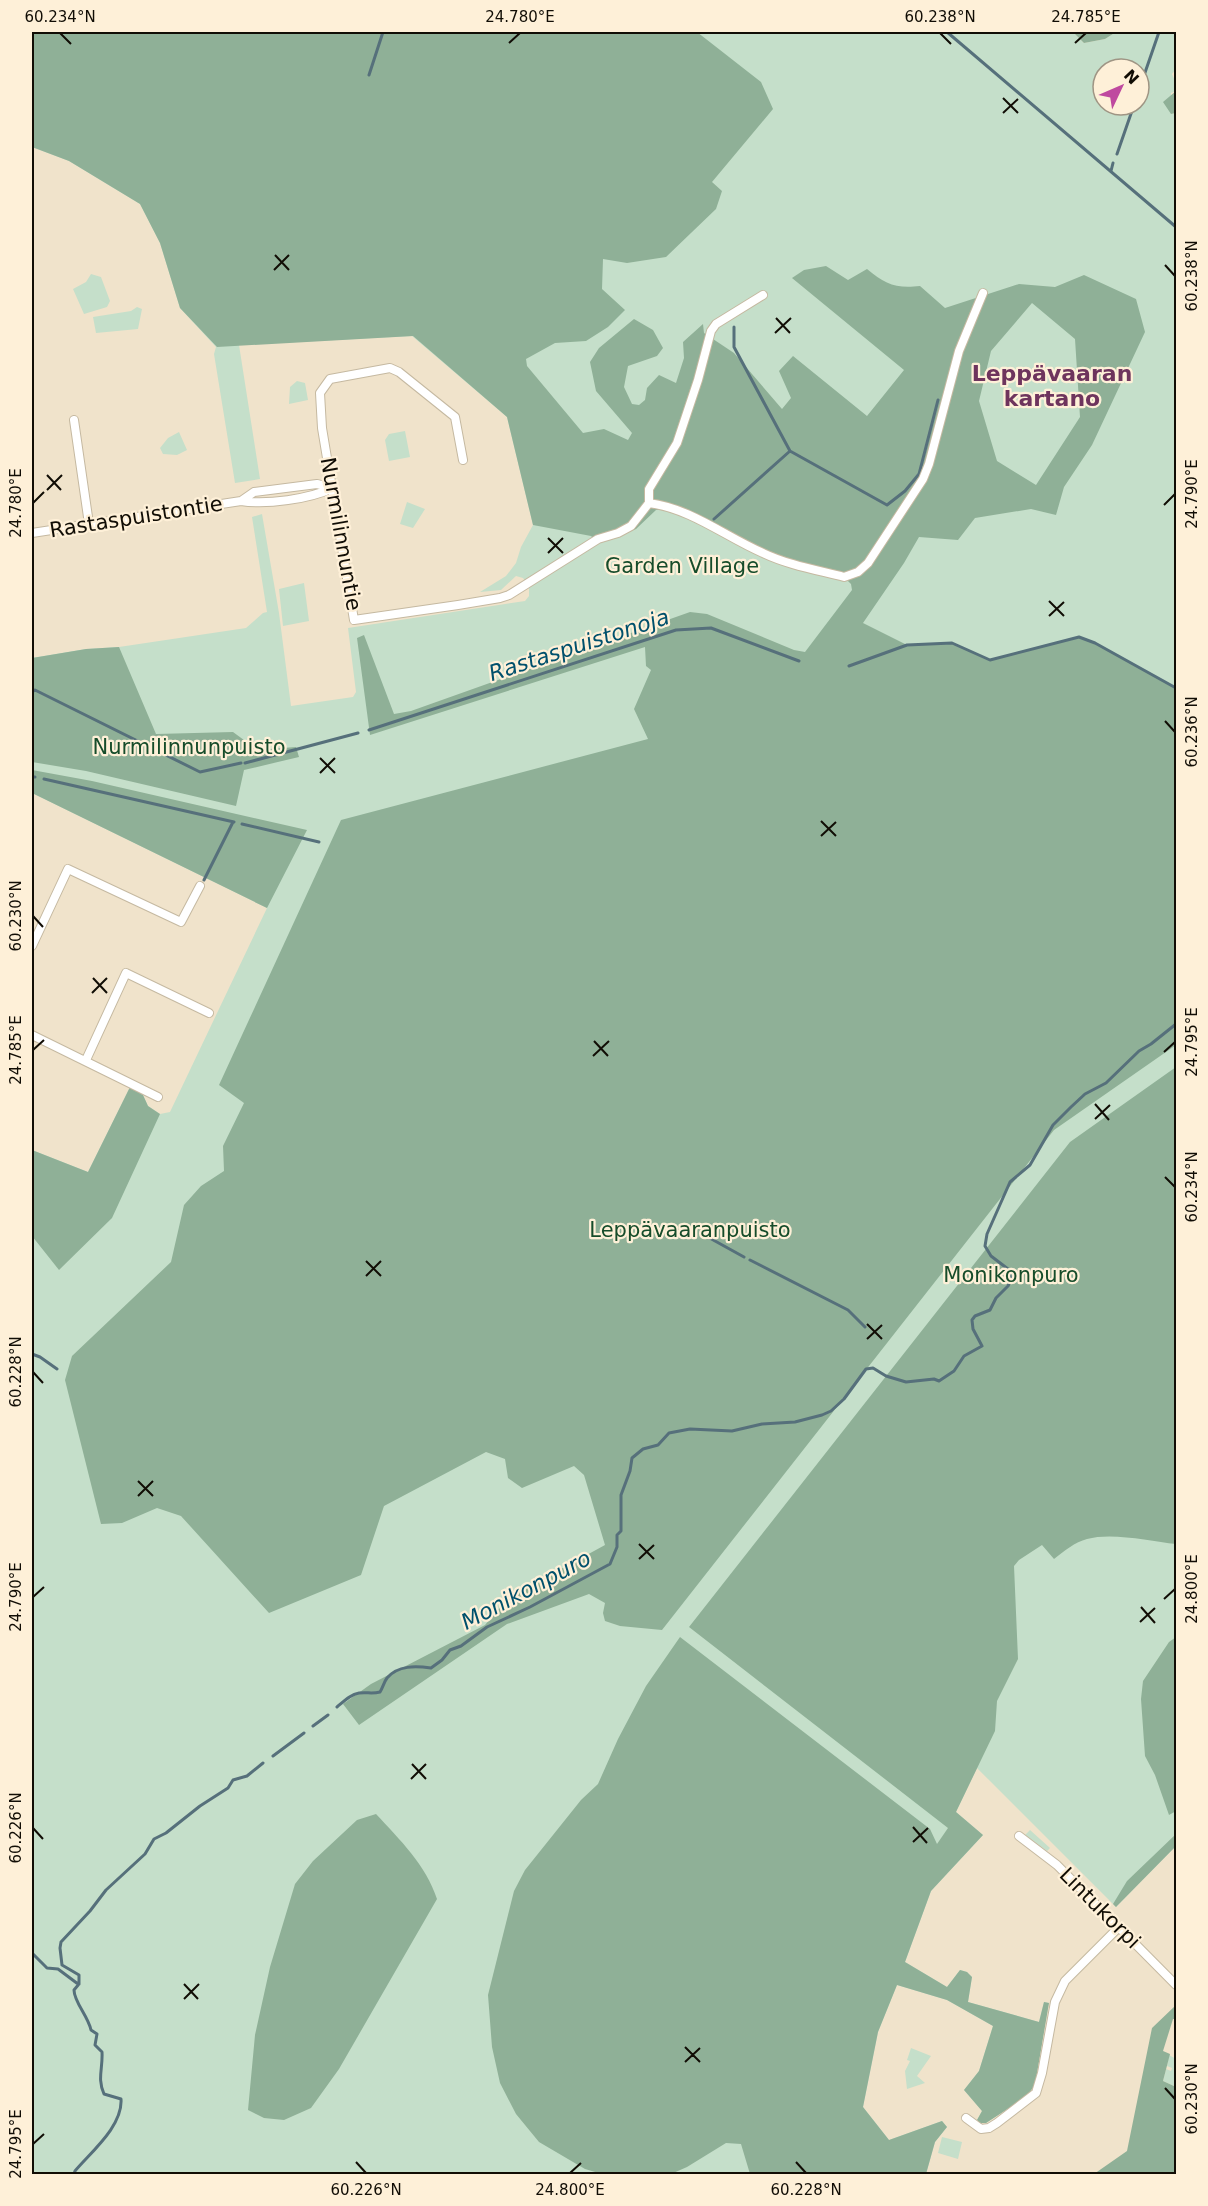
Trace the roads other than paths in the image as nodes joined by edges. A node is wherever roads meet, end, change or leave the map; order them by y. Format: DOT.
graph roads {
  1 [pos="983,293"];
  2 [pos="763,295"];
  3 [pos="74,420"];
  4 [pos="463,460"];
  5 [pos="333,488"];
  6 [pos="649,503"];
  7 [pos="89,524"];
  8 [pos="32,533"];
  9 [pos="200,886"];
  10 [pos="32,946"];
  11 [pos="208,1013"];
  12 [pos="32,1035"];
  13 [pos="86,1060"];
  14 [pos="158,1097"];
  15 [pos="1019,1836"];
  16 [pos="1119,1927"];
  17 [pos="1176,1985"];
  18 [pos="966,2118"];
  1 -- 6 [label="street"];
  2 -- 6 [label="street"];
  3 -- 7 [label="street"];
  4 -- 5 [label="street, Nurmilinnuntie"];
  5 -- 6 [label="street, Nurmilinnuntie"];
  5 -- 7 [label="street, Rastaspuistontie"];
  7 -- 8 [label="street, Rastaspuistontie"];
  9 -- 10 [label="street"];
  11 -- 13 [label="street"];
  12 -- 13 [label="street"];
  13 -- 14 [label="street"];
  15 -- 16 [label="street, Lintukorpi"];
  16 -- 17 [label="street, Lintukorpi"];
  16 -- 18 [label="street"];
}
